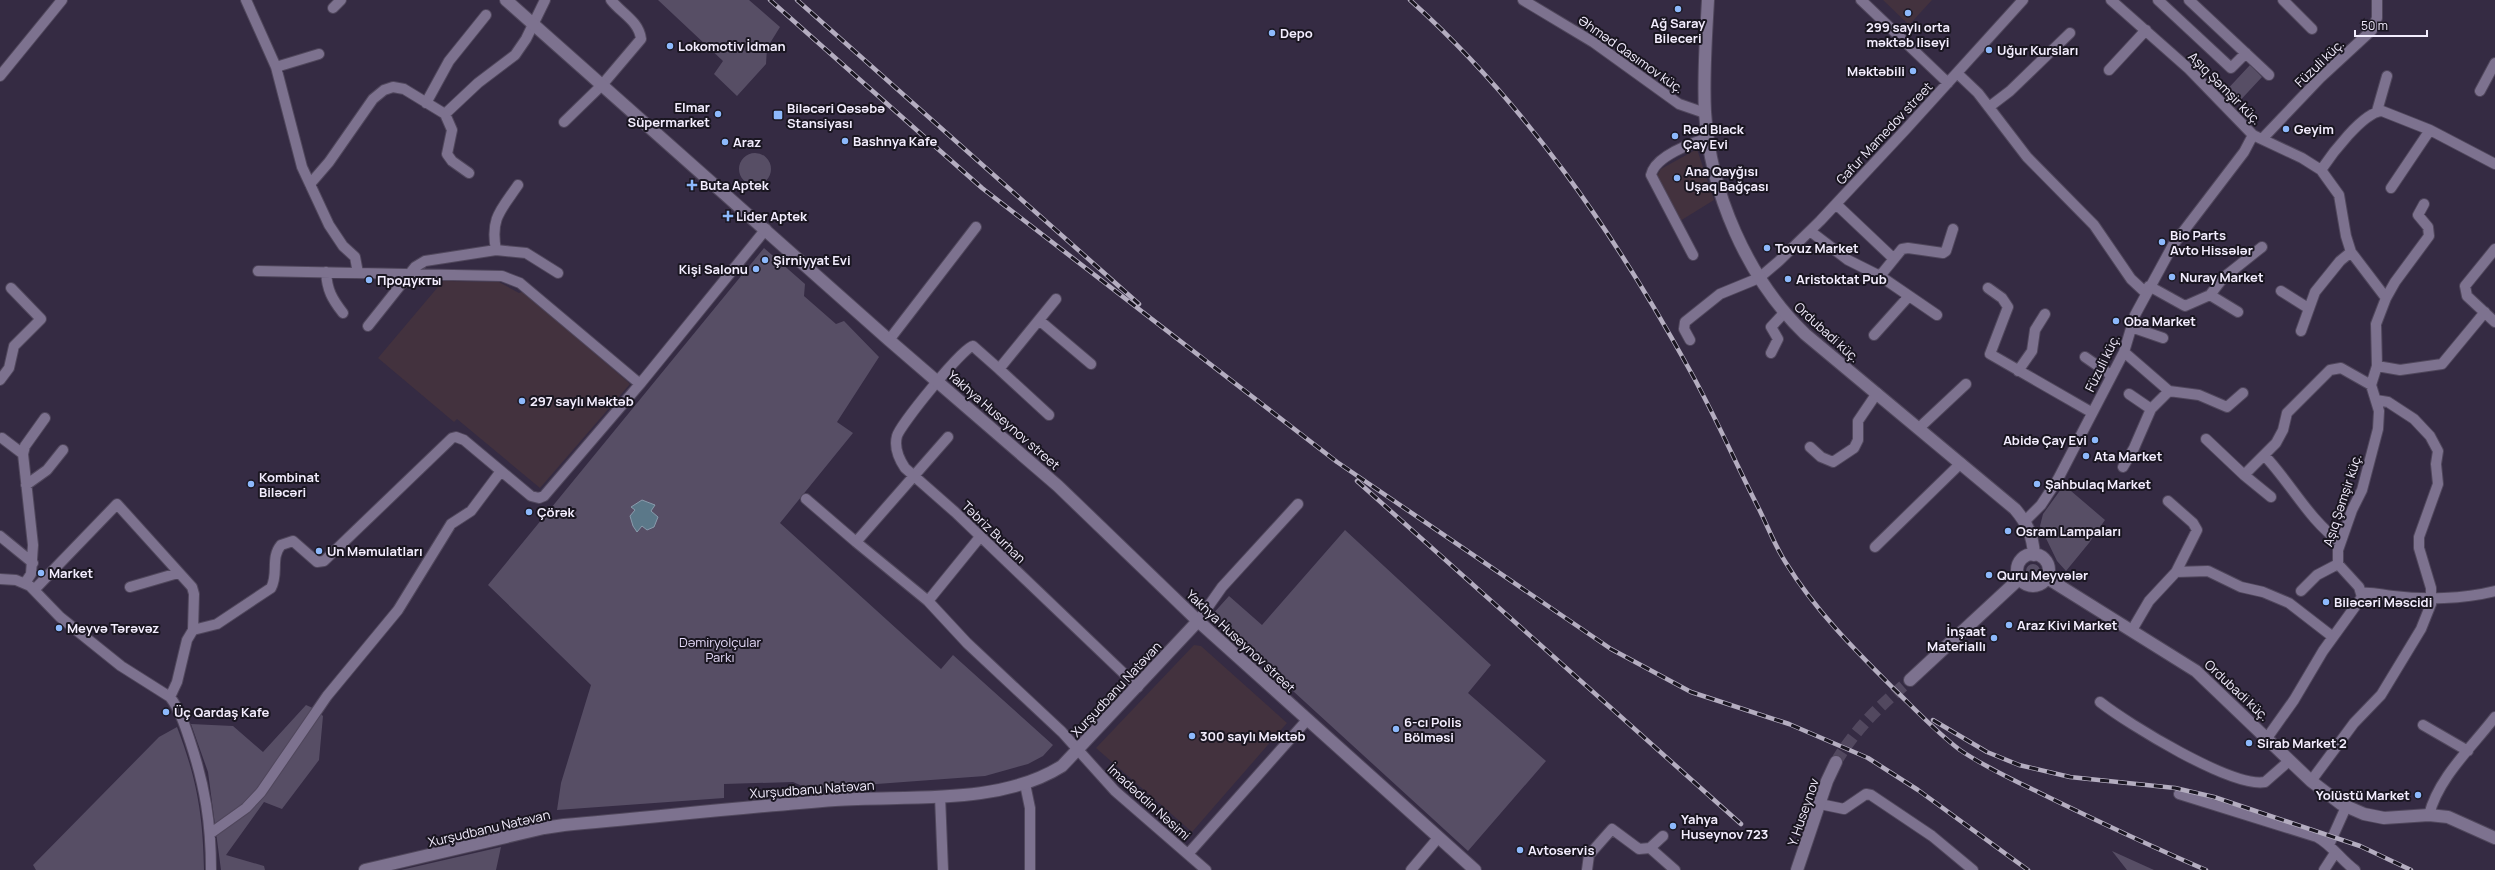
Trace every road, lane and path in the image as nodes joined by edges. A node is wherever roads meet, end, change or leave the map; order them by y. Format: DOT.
graph roads {
  1 [pos="62,0"];
  2 [pos="246,0"];
  3 [pos="341,0"];
  4 [pos="506,0"];
  5 [pos="545,0"];
  6 [pos="611,0"];
  7 [pos="1523,0"];
  8 [pos="1708,0"];
  9 [pos="1861,0"];
  10 [pos="2023,0"];
  11 [pos="2111,0"];
  12 [pos="2158,0"];
  13 [pos="2189,0"];
  14 [pos="2283,0"];
  15 [pos="2377,0"];
  16 [pos="333,8"];
  17 [pos="486,15"];
  18 [pos="532,23"];
  19 [pos="2146,30"];
  20 [pos="2312,30"];
  21 [pos="2070,33"];
  22 [pos="2246,53"];
  23 [pos="319,54"];
  24 [pos="2495,63"];
  25 [pos="276,67"];
  26 [pos="2109,70"];
  27 [pos="1957,73"];
  28 [pos="2269,75"];
  29 [pos="0,76"];
  30 [pos="2387,76"];
  31 [pos="1948,83"];
  32 [pos="602,85"];
  33 [pos="2480,91"];
  34 [pos="426,103"];
  35 [pos="1989,107"];
  36 [pos="2377,111"];
  37 [pos="1705,113"];
  38 [pos="445,114"];
  39 [pos="564,122"];
  40 [pos="2430,130"];
  41 [pos="2253,135"];
  42 [pos="1708,138"];
  43 [pos="2263,138"];
  44 [pos="2495,164"];
  45 [pos="2321,170"];
  46 [pos="469,173"];
  47 [pos="310,184"];
  48 [pos="518,185"];
  49 [pos="2391,188"];
  50 [pos="1836,204"];
  51 [pos="2424,204"];
  52 [pos="976,227"];
  53 [pos="766,229"];
  54 [pos="1953,229"];
  55 [pos="1810,231"];
  56 [pos="2262,247"];
  57 [pos="2495,249"];
  58 [pos="496,250"];
  59 [pos="2351,252"];
  60 [pos="1693,255"];
  61 [pos="1894,258"];
  62 [pos="258,272"];
  63 [pos="326,272"];
  64 [pos="358,273"];
  65 [pos="558,273"];
  66 [pos="409,274"];
  67 [pos="1880,276"];
  68 [pos="1759,278"];
  69 [pos="12,288"];
  70 [pos="1988,288"];
  71 [pos="2148,290"];
  72 [pos="2281,290"];
  73 [pos="2210,295"];
  74 [pos="1910,296"];
  75 [pos="2386,298"];
  76 [pos="1056,299"];
  77 [pos="2308,308"];
  78 [pos="1784,312"];
  79 [pos="2238,312"];
  80 [pos="2485,312"];
  81 [pos="343,313"];
  82 [pos="2045,314"];
  83 [pos="1937,315"];
  84 [pos="1039,320"];
  85 [pos="2495,322"];
  86 [pos="368,326"];
  87 [pos="2131,327"];
  88 [pos="2301,331"];
  89 [pos="1874,335"];
  90 [pos="2163,338"];
  91 [pos="889,340"];
  92 [pos="1690,340"];
  93 [pos="2124,352"];
  94 [pos="1771,353"];
  95 [pos="2085,357"];
  96 [pos="1091,364"];
  97 [pos="2377,366"];
  98 [pos="999,369"];
  99 [pos="2018,371"];
  100 [pos="2111,375"];
  101 [pos="0,380"];
  102 [pos="937,381"];
  103 [pos="640,384"];
  104 [pos="1966,384"];
  105 [pos="2371,385"];
  106 [pos="2169,391"];
  107 [pos="1877,393"];
  108 [pos="2243,393"];
  109 [pos="2129,394"];
  110 [pos="2376,400"];
  111 [pos="2151,409"];
  112 [pos="2091,412"];
  113 [pos="1049,415"];
  114 [pos="45,418"];
  115 [pos="1918,428"];
  116 [pos="948,437"];
  117 [pos="2,438"];
  118 [pos="2206,439"];
  119 [pos="1810,447"];
  120 [pos="62,450"];
  121 [pos="23,454"];
  122 [pos="2264,455"];
  123 [pos="1961,463"];
  124 [pos="2123,467"];
  125 [pos="501,471"];
  126 [pos="2244,475"];
  127 [pos="914,477"];
  128 [pos="26,485"];
  129 [pos="2271,497"];
  130 [pos="806,499"];
  131 [pos="2168,501"];
  132 [pos="1298,504"];
  133 [pos="2025,521"];
  134 [pos="0,536"];
  135 [pos="980,537"];
  136 [pos="856,542"];
  137 [pos="2340,542"];
  138 [pos="1875,547"];
  139 [pos="2034,554"];
  140 [pos="33,563"];
  141 [pos="2338,564"];
  142 [pos="2176,572"];
  143 [pos="178,573"];
  144 [pos="2047,578"];
  145 [pos="0,579"];
  146 [pos="2019,579"];
  147 [pos="25,583"];
  148 [pos="130,588"];
  149 [pos="34,590"];
  150 [pos="2301,591"];
  151 [pos="2495,591"];
  152 [pos="2362,593"];
  153 [pos="2431,597"];
  154 [pos="928,601"];
  155 [pos="1198,621"];
  156 [pos="192,630"];
  157 [pos="2132,630"];
  158 [pos="2333,637"];
  159 [pos="1910,680"];
  160 [pos="1138,687"];
  161 [pos="170,697"];
  162 [pos="2100,702"];
  163 [pos="2495,717"];
  164 [pos="1307,720"];
  165 [pos="2423,725"];
  166 [pos="2267,738"];
  167 [pos="1077,751"];
  168 [pos="2468,751"];
  169 [pos="2289,761"];
  170 [pos="1836,762"];
  171 [pos="2311,781"];
  172 [pos="1025,784"];
  173 [pos="2179,794"];
  174 [pos="940,796"];
  175 [pos="1820,804"];
  176 [pos="2346,807"];
  177 [pos="2428,815"];
  178 [pos="211,833"];
  179 [pos="1664,836"];
  180 [pos="1438,838"];
  181 [pos="2495,838"];
  182 [pos="1650,848"];
  183 [pos="2332,849"];
  184 [pos="1188,854"];
  185 [pos="1963,866"];
  186 [pos="1472,869"];
  187 [pos="211,870"];
  188 [pos="365,870"];
  189 [pos="943,870"];
  190 [pos="1030,870"];
  191 [pos="1206,870"];
  192 [pos="1411,870"];
  193 [pos="1587,870"];
  194 [pos="1675,870"];
  195 [pos="1797,870"];
  196 [pos="1973,870"];
  197 [pos="2324,870"];
  198 [pos="2355,870"];
  1 -- 29 [label="street"];
  2 -- 25 [label="street"];
  3 -- 16 [label="street"];
  4 -- 18 [label="main road, Yakhya Huseynov street"];
  5 -- 18 [label="street"];
  6 -- 32 [label="street"];
  7 -- 37 [label="street, Əhməd Qasımov küç."];
  8 -- 37 [label="main road, Ordubadi küç."];
  9 -- 31 [label="street"];
  10 -- 27 [label="street, Gafur Mamedov street"];
  11 -- 19 [label="street, Aşıq Şəmşir küç."];
  12 -- 22 [label="street"];
  13 -- 22 [label="street"];
  14 -- 20 [label="street"];
  15 -- 43 [label="street, Füzuli küç."];
  17 -- 34 [label="street"];
  18 -- 32 [label="main road, Yakhya Huseynov street"];
  18 -- 38 [label="street"];
  19 -- 26 [label="street"];
  19 -- 41 [label="street, Aşıq Şəmşir küç."];
  21 -- 35 [label="street"];
  22 -- 28 [label="street"];
  23 -- 25 [label="street"];
  24 -- 33 [label="street"];
  25 -- 47 [label="street"];
  27 -- 31 [label="street, Gafur Mamedov street"];
  27 -- 35 [label="street"];
  30 -- 36 [label="street"];
  31 -- 50 [label="street, Gafur Mamedov street"];
  32 -- 39 [label="street"];
  32 -- 53 [label="main road, Yakhya Huseynov street"];
  34 -- 38 [label="street"];
  34 -- 47 [label="street"];
  35 -- 71 [label="street"];
  36 -- 40 [label="street"];
  36 -- 45 [label="street"];
  37 -- 42 [label="main road, Ordubadi küç."];
  38 -- 46 [label="street"];
  40 -- 44 [label="street"];
  40 -- 49 [label="street"];
  41 -- 43 [label="street, Aşıq Şəmşir küç."];
  41 -- 71 [label="street, Füzuli küç."];
  42 -- 60 [label="street"];
  42 -- 68 [label="main road, Ordubadi küç."];
  43 -- 45 [label="street, Aşıq Şəmşir küç."];
  45 -- 59 [label="street, Aşıq Şəmşir küç."];
  47 -- 64 [label="street"];
  48 -- 58 [label="street"];
  50 -- 55 [label="street, Gafur Mamedov street"];
  50 -- 61 [label="street"];
  51 -- 75 [label="street"];
  52 -- 91 [label="street"];
  53 -- 91 [label="main road, Yakhya Huseynov street"];
  53 -- 103 [label="street"];
  54 -- 61 [label="street"];
  55 -- 67 [label="street"];
  55 -- 68 [label="street, Gafur Mamedov street"];
  56 -- 73 [label="street"];
  57 -- 80 [label="street"];
  58 -- 65 [label="street"];
  58 -- 66 [label="street"];
  59 -- 75 [label="street, Aşıq Şəmşir küç."];
  59 -- 77 [label="street"];
  61 -- 67 [label="street"];
  62 -- 63 [label="street"];
  63 -- 64 [label="street"];
  63 -- 81 [label="street"];
  64 -- 66 [label="street"];
  66 -- 86 [label="street"];
  66 -- 103 [label="street"];
  67 -- 74 [label="street"];
  68 -- 78 [label="main road, Ordubadi küç."];
  68 -- 92 [label="street"];
  69 -- 101 [label="street"];
  70 -- 99 [label="street"];
  71 -- 73 [label="street"];
  71 -- 87 [label="street, Füzuli küç."];
  72 -- 77 [label="street"];
  73 -- 79 [label="street"];
  74 -- 83 [label="street"];
  74 -- 89 [label="street"];
  75 -- 97 [label="street"];
  76 -- 84 [label="street"];
  77 -- 88 [label="street"];
  78 -- 94 [label="street"];
  78 -- 107 [label="main road, Ordubadi küç."];
  80 -- 85 [label="street"];
  80 -- 97 [label="street"];
  82 -- 99 [label="street"];
  84 -- 96 [label="street"];
  84 -- 98 [label="street"];
  87 -- 90 [label="street"];
  87 -- 93 [label="street, Füzuli küç."];
  91 -- 102 [label="main road, Yakhya Huseynov street"];
  93 -- 100 [label="street, Füzuli küç."];
  93 -- 106 [label="street"];
  95 -- 100 [label="street"];
  97 -- 105 [label="street"];
  98 -- 102 [label="street, Təbriz Burhan"];
  98 -- 113 [label="street"];
  99 -- 112 [label="street"];
  100 -- 112 [label="street, Füzuli küç."];
  102 -- 127 [label="street, Təbriz Burhan"];
  102 -- 155 [label="main road, Yakhya Huseynov street"];
  103 -- 125 [label="street"];
  104 -- 115 [label="street"];
  105 -- 110 [label="street, Aşıq Şəmşir küç."];
  105 -- 122 [label="street"];
  106 -- 108 [label="street"];
  106 -- 111 [label="street"];
  107 -- 115 [label="main road, Ordubadi küç."];
  107 -- 119 [label="street"];
  109 -- 111 [label="street"];
  110 -- 137 [label="street, Aşıq Şəmşir küç."];
  110 -- 153 [label="street"];
  111 -- 124 [label="street"];
  112 -- 133 [label="street, Füzuli küç."];
  114 -- 121 [label="street"];
  115 -- 123 [label="main road, Ordubadi küç."];
  116 -- 127 [label="street"];
  117 -- 121 [label="street"];
  118 -- 126 [label="street"];
  120 -- 128 [label="street"];
  121 -- 128 [label="street"];
  122 -- 126 [label="street"];
  122 -- 137 [label="street"];
  123 -- 133 [label="main road, Ordubadi küç."];
  123 -- 138 [label="street"];
  125 -- 156 [label="street"];
  125 -- 178 [label="street"];
  126 -- 129 [label="street"];
  127 -- 135 [label="street, Təbriz Burhan"];
  127 -- 136 [label="street"];
  128 -- 140 [label="street"];
  130 -- 136 [label="street, İmadəddin Nəsimi"];
  131 -- 142 [label="street"];
  132 -- 155 [label="street"];
  133 -- 139 [label="main road"];
  134 -- 140 [label="street"];
  135 -- 154 [label="street"];
  135 -- 160 [label="street, Təbriz Burhan"];
  136 -- 154 [label="street, İmadəddin Nəsimi"];
  137 -- 141 [label="street, Aşıq Şəmşir küç."];
  139 -- 144 [label="main road"];
  139 -- 146 [label="main road"];
  140 -- 147 [label="street"];
  141 -- 150 [label="street"];
  141 -- 152 [label="street, Aşıq Şəmşir küç."];
  142 -- 157 [label="street"];
  142 -- 158 [label="street"];
  143 -- 148 [label="street"];
  143 -- 149 [label="street"];
  143 -- 156 [label="street"];
  144 -- 146 [label="main road"];
  144 -- 157 [label="main road, Ordubadi küç."];
  145 -- 147 [label="street"];
  146 -- 159 [label="main road"];
  147 -- 149 [label="street"];
  149 -- 161 [label="street"];
  151 -- 153 [label="street"];
  152 -- 153 [label="street"];
  152 -- 158 [label="street"];
  153 -- 171 [label="street"];
  154 -- 167 [label="street, İmadəddin Nəsimi"];
  155 -- 160 [label="main road, Xurşudbanu Natəvan"];
  155 -- 164 [label="main road, Yakhya Huseynov street"];
  156 -- 161 [label="street"];
  157 -- 166 [label="main road, Ordubadi küç."];
  158 -- 166 [label="street"];
  160 -- 167 [label="main road, Xurşudbanu Natəvan"];
  161 -- 178 [label="street"];
  162 -- 169 [label="street"];
  163 -- 168 [label="street"];
  164 -- 180 [label="main road, Yakhya Huseynov street"];
  164 -- 184 [label="street"];
  165 -- 168 [label="street"];
  166 -- 169 [label="main road, Ordubadi küç."];
  167 -- 172 [label="main road, Xurşudbanu Natəvan"];
  167 -- 184 [label="street, İmadəddin Nəsimi"];
  168 -- 177 [label="street"];
  169 -- 171 [label="main road, Ordubadi küç."];
  170 -- 175 [label="main road, Y. Huseynov"];
  171 -- 176 [label="main road, Ordubadi küç."];
  172 -- 174 [label="main road, Xurşudbanu Natəvan"];
  172 -- 190 [label="street"];
  173 -- 183 [label="street"];
  174 -- 188 [label="main road, Xurşudbanu Natəvan"];
  174 -- 189 [label="street"];
  175 -- 185 [label="street"];
  175 -- 195 [label="main road, Y. Huseynov"];
  176 -- 177 [label="main road, Ordubadi küç."];
  176 -- 183 [label="street"];
  177 -- 181 [label="main road, Ordubadi küç."];
  178 -- 187 [label="street"];
  179 -- 182 [label="street"];
  180 -- 186 [label="main road, Yakhya Huseynov street"];
  180 -- 192 [label="street"];
  182 -- 193 [label="street"];
  182 -- 194 [label="street"];
  183 -- 197 [label="street"];
  183 -- 198 [label="street"];
  184 -- 191 [label="street, İmadəddin Nəsimi"];
  185 -- 196 [label="street"];
}
